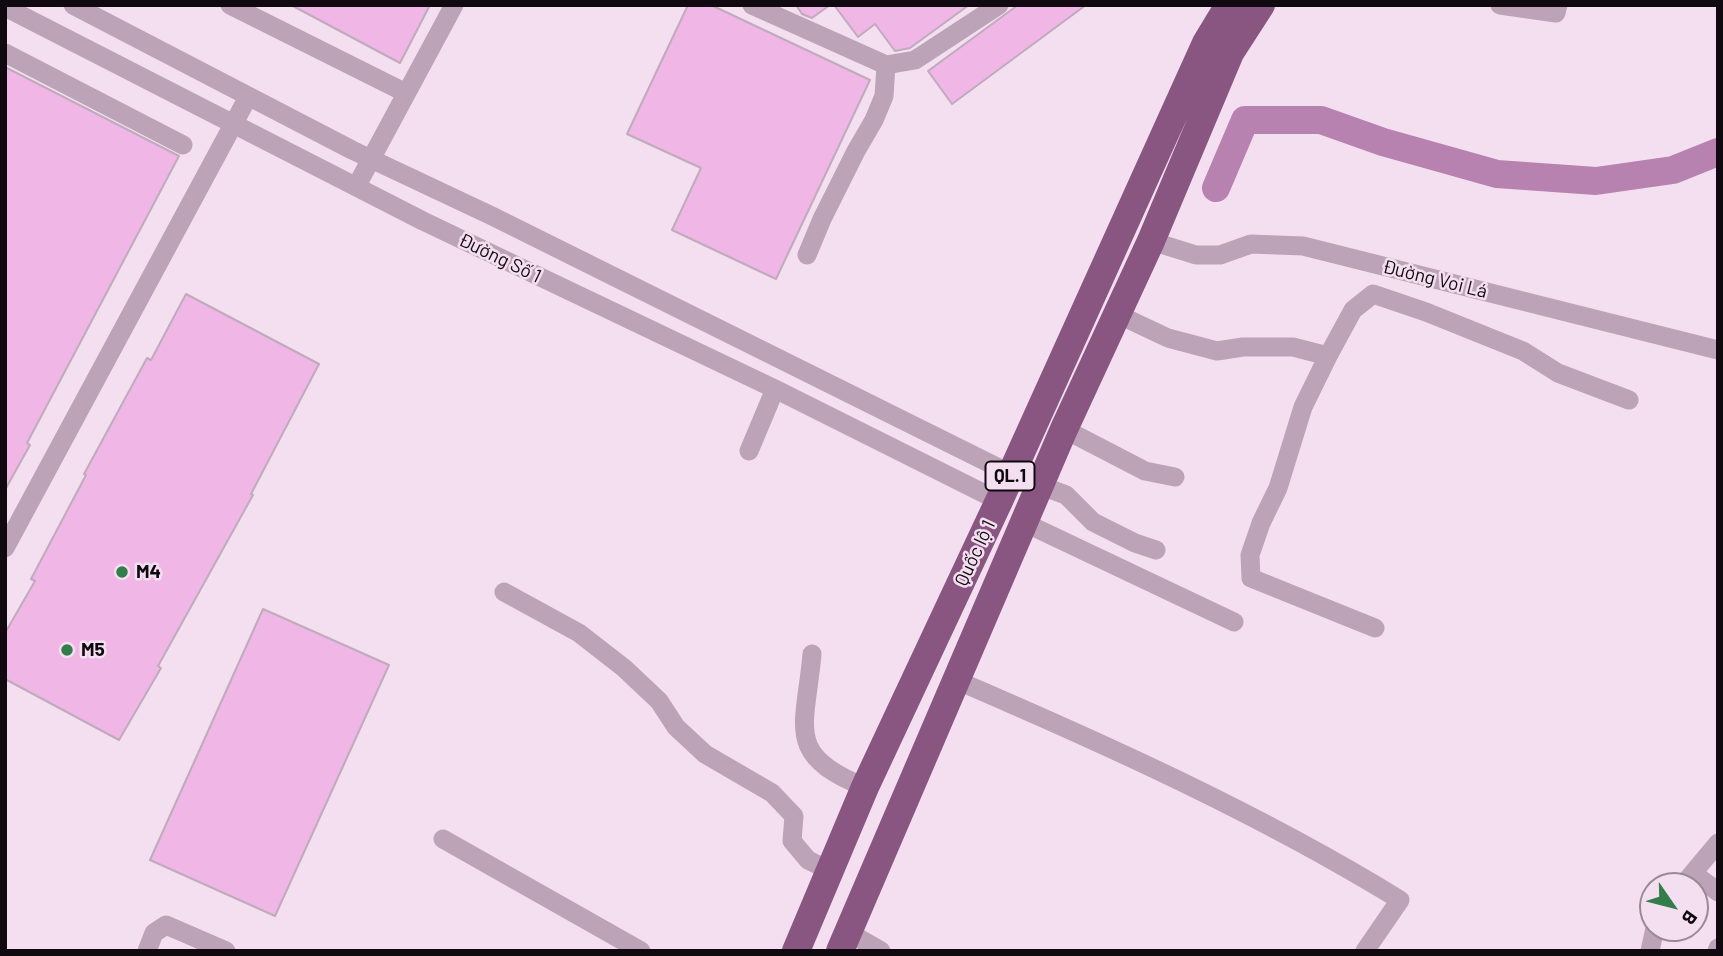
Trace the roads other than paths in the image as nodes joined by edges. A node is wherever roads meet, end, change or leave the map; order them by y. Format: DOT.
graph roads {
  1 [pos="73,5"];
  2 [pos="230,5"];
  3 [pos="454,5"];
  4 [pos="752,5"];
  5 [pos="999,5"];
  6 [pos="1229,5"];
  7 [pos="1261,5"];
  8 [pos="1500,5"];
  9 [pos="1558,5"];
  10 [pos="5,7"];
  11 [pos="5,52"];
  12 [pos="886,65"];
  13 [pos="407,93"];
  14 [pos="248,97"];
  15 [pos="234,124"];
  16 [pos="183,145"];
  17 [pos="371,158"];
  18 [pos="356,187"];
  19 [pos="1151,241"];
  20 [pos="807,255"];
  21 [pos="1117,314"];
  22 [pos="1718,350"];
  23 [pos="1328,356"];
  24 [pos="775,389"];
  25 [pos="1629,400"];
  26 [pos="1064,429"];
  27 [pos="749,451"];
  28 [pos="1011,474"];
  29 [pos="1175,477"];
  30 [pos="1039,485"];
  31 [pos="999,501"];
  32 [pos="1026,517"];
  33 [pos="5,548"];
  34 [pos="1156,550"];
  35 [pos="504,592"];
  36 [pos="1234,622"];
  37 [pos="1375,628"];
  38 [pos="812,654"];
  39 [pos="956,680"];
  40 [pos="865,788"];
  41 [pos="443,839"];
  42 [pos="1718,843"];
  43 [pos="830,871"];
  44 [pos="1694,872"];
  45 [pos="844,941"];
  46 [pos="147,951"];
  47 [pos="226,951"];
  48 [pos="641,951"];
  49 [pos="796,951"];
  50 [pos="881,951"];
  51 [pos="1365,951"];
  1 -- 14 [label="street, Đường Số 1"];
  2 -- 13 [label="street"];
  3 -- 13 [label="street"];
  4 -- 12 [label="street"];
  5 -- 12 [label="street"];
  6 -- 28 [label="highway, Quốc lộ 1 / QL.1"];
  7 -- 19 [label="highway, Quốc lộ 1 / QL.1"];
  8 -- 9 [label="street"];
  10 -- 15 [label="street, Đường Số 1"];
  11 -- 16 [label="street"];
  12 -- 20 [label="street"];
  13 -- 17 [label="street"];
  14 -- 15 [label="street"];
  14 -- 17 [label="street, Đường Số 1"];
  15 -- 18 [label="street, Đường Số 1"];
  15 -- 33 [label="street"];
  17 -- 18 [label="street"];
  17 -- 28 [label="street, Đường Số 1"];
  18 -- 24 [label="street, Đường Số 1"];
  19 -- 21 [label="highway, Quốc lộ 1 / QL.1"];
  19 -- 22 [label="street, Đường Voi Lá"];
  21 -- 23 [label="street"];
  21 -- 26 [label="highway, Quốc lộ 1 / QL.1"];
  23 -- 25 [label="street"];
  23 -- 37 [label="street"];
  24 -- 27 [label="street"];
  24 -- 31 [label="street, Đường Số 1"];
  26 -- 29 [label="street"];
  26 -- 30 [label="highway, Quốc lộ 1 / QL.1"];
  28 -- 30 [label="highway"];
  28 -- 31 [label="highway, Quốc lộ 1 / QL.1"];
  30 -- 32 [label="highway, Quốc lộ 1 / QL.1"];
  30 -- 34 [label="street"];
  31 -- 32 [label="highway"];
  31 -- 40 [label="highway, Quốc lộ 1 / QL.1"];
  32 -- 36 [label="street"];
  32 -- 39 [label="highway, Quốc lộ 1 / QL.1"];
  35 -- 43 [label="street"];
  38 -- 40 [label="street"];
  39 -- 45 [label="highway, Quốc lộ 1 / QL.1"];
  39 -- 51 [label="street"];
  40 -- 43 [label="highway, Quốc lộ 1 / QL.1"];
  41 -- 48 [label="street"];
  42 -- 44 [label="street"];
  43 -- 49 [label="highway, Quốc lộ 1 / QL.1"];
  45 -- 50 [label="street"];
  46 -- 47 [label="street"];
}
